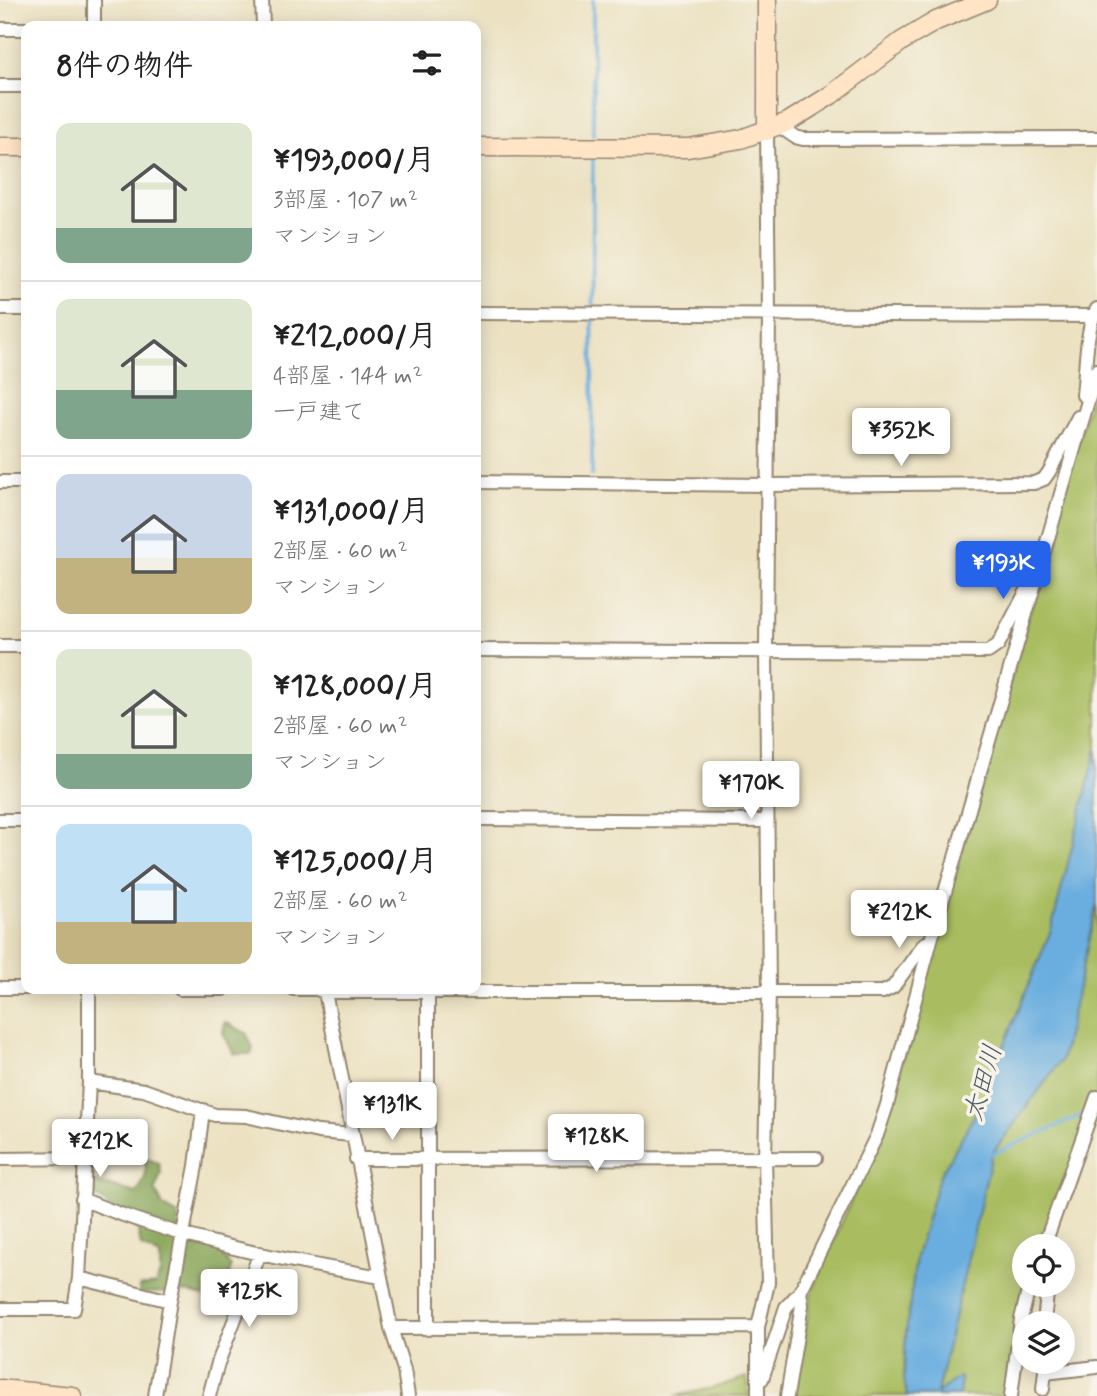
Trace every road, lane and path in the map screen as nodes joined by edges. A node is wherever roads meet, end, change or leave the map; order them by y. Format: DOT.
graph roads {
  1 [pos="94,0"];
  2 [pos="262,0"];
  3 [pos="767,0"];
  4 [pos="987,0"];
  5 [pos="94,21"];
  6 [pos="262,21"];
  7 [pos="0,29"];
  8 [pos="21,29"];
  9 [pos="0,86"];
  10 [pos="21,86"];
  11 [pos="773,128"];
  12 [pos="1097,138"];
  13 [pos="0,147"];
  14 [pos="21,147"];
  15 [pos="481,147"];
  16 [pos="0,309"];
  17 [pos="21,309"];
  18 [pos="481,313"];
  19 [pos="1095,313"];
  20 [pos="769,315"];
  21 [pos="1097,370"];
  22 [pos="1085,409"];
  23 [pos="0,482"];
  24 [pos="21,482"];
  25 [pos="481,482"];
  26 [pos="768,485"];
  27 [pos="1036,575"];
  28 [pos="0,646"];
  29 [pos="21,646"];
  30 [pos="766,649"];
  31 [pos="481,650"];
  32 [pos="481,819"];
  33 [pos="0,820"];
  34 [pos="21,820"];
  35 [pos="767,821"];
  36 [pos="931,940"];
  37 [pos="0,988"];
  38 [pos="21,988"];
  39 [pos="481,990"];
  40 [pos="769,992"];
  41 [pos="89,994"];
  42 [pos="325,994"];
  43 [pos="428,994"];
  44 [pos="89,1082"];
  45 [pos="1097,1097"];
  46 [pos="202,1110"];
  47 [pos="352,1135"];
  48 [pos="765,1157"];
  49 [pos="85,1158"];
  50 [pos="427,1158"];
  51 [pos="816,1158"];
  52 [pos="0,1159"];
  53 [pos="356,1159"];
  54 [pos="82,1199"];
  55 [pos="1049,1234"];
  56 [pos="182,1235"];
  57 [pos="260,1253"];
  58 [pos="381,1276"];
  59 [pos="79,1278"];
  60 [pos="800,1292"];
  61 [pos="1027,1297"];
  62 [pos="170,1301"];
  63 [pos="0,1309"];
  64 [pos="758,1327"];
  65 [pos="391,1328"];
  66 [pos="428,1329"];
  67 [pos="1075,1367"];
  68 [pos="1097,1367"];
  69 [pos="1045,1374"];
  70 [pos="0,1389"];
  71 [pos="1043,1389"];
  72 [pos="758,1394"];
  73 [pos="72,1396"];
  74 [pos="155,1396"];
  75 [pos="209,1396"];
  76 [pos="408,1396"];
  77 [pos="787,1396"];
  78 [pos="1011,1396"];
  1 -- 5 [label="street"];
  2 -- 6 [label="street"];
  3 -- 11 [label="street"];
  4 -- 11 [label="street"];
  7 -- 8 [label="street"];
  9 -- 10 [label="street"];
  11 -- 12 [label="street"];
  11 -- 15 [label="street"];
  11 -- 20 [label="street"];
  13 -- 14 [label="street"];
  16 -- 17 [label="street"];
  18 -- 20 [label="street"];
  19 -- 20 [label="street"];
  19 -- 22 [label="street"];
  20 -- 26 [label="street"];
  21 -- 22 [label="street"];
  22 -- 26 [label="street"];
  22 -- 27 [label="street"];
  23 -- 24 [label="street"];
  25 -- 26 [label="street"];
  26 -- 30 [label="street"];
  27 -- 30 [label="street"];
  27 -- 36 [label="street"];
  28 -- 29 [label="street"];
  30 -- 31 [label="street"];
  30 -- 35 [label="street"];
  32 -- 35 [label="street"];
  33 -- 34 [label="street"];
  35 -- 40 [label="street"];
  36 -- 40 [label="street"];
  36 -- 60 [label="street"];
  37 -- 38 [label="street"];
  39 -- 40 [label="street"];
  40 -- 48 [label="street"];
  41 -- 44 [label="street"];
  42 -- 47 [label="street"];
  43 -- 50 [label="street"];
  44 -- 46 [label="street"];
  44 -- 49 [label="street"];
  45 -- 55 [label="street"];
  46 -- 47 [label="street"];
  46 -- 56 [label="street"];
  47 -- 53 [label="street"];
  48 -- 50 [label="street"];
  48 -- 51 [label="street"];
  48 -- 64 [label="street"];
  49 -- 52 [label="street"];
  49 -- 54 [label="street"];
  50 -- 53 [label="street"];
  50 -- 66 [label="street"];
  53 -- 58 [label="street"];
  54 -- 56 [label="street"];
  54 -- 59 [label="street"];
  56 -- 57 [label="street"];
  56 -- 62 [label="street"];
  57 -- 58 [label="street"];
  57 -- 75 [label="street"];
  58 -- 65 [label="street"];
  59 -- 62 [label="street"];
  59 -- 63 [label="street"];
  60 -- 72 [label="street"];
  60 -- 77 [label="street"];
  61 -- 78 [label="street"];
  62 -- 74 [label="street"];
  64 -- 66 [label="street"];
  64 -- 72 [label="street"];
  65 -- 66 [label="street"];
  65 -- 76 [label="street"];
  67 -- 68 [label="street"];
  69 -- 71 [label="street"];
  70 -- 73 [label="street"];
}
